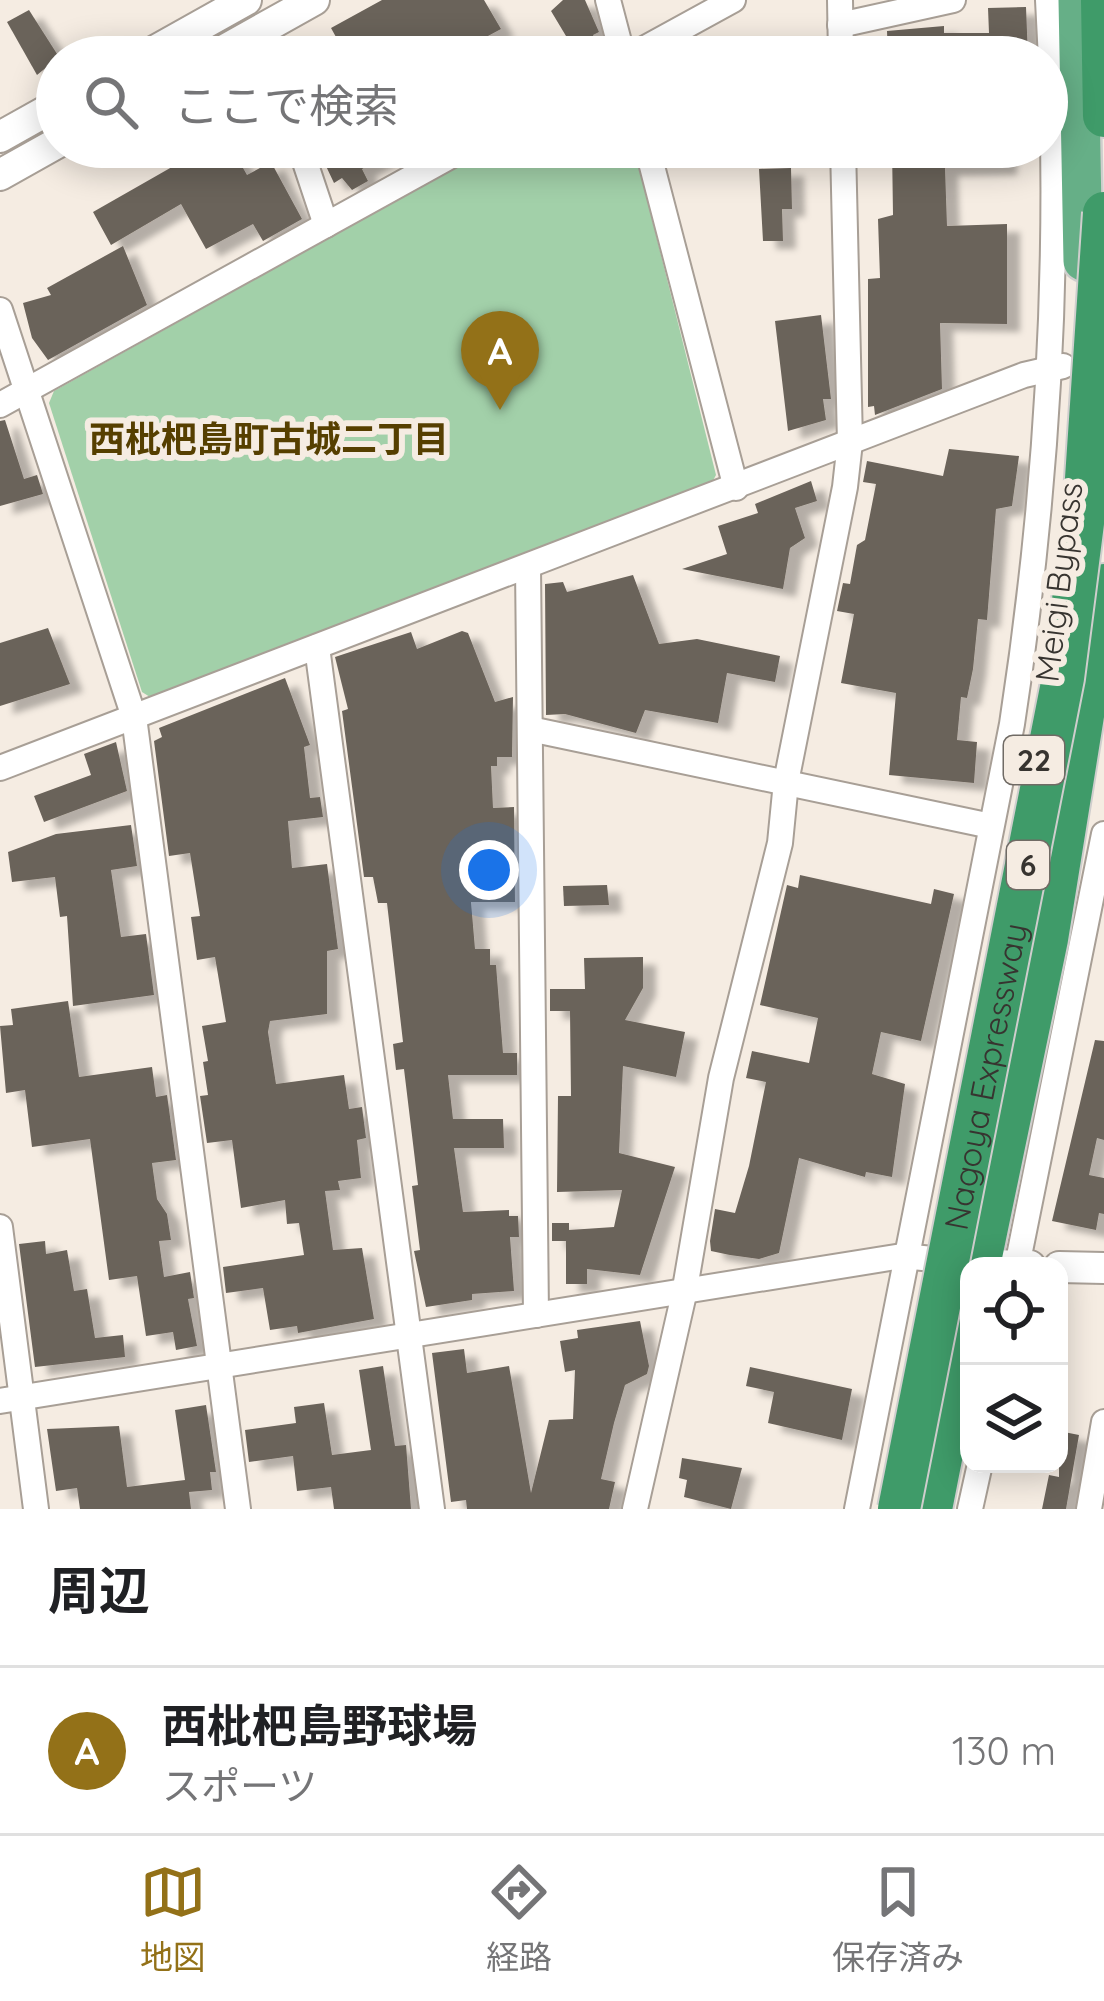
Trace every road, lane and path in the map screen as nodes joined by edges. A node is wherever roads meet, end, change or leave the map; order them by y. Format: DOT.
graph roads {
  1 [pos="246,0"];
  2 [pos="314,0"];
  3 [pos="608,0"];
  4 [pos="733,0"];
  5 [pos="953,0"];
  6 [pos="1048,0"];
  7 [pos="1078,0"];
  8 [pos="1102,0"];
  9 [pos="840,12"];
  10 [pos="182,36"];
  11 [pos="274,36"];
  12 [pos="619,36"];
  13 [pos="665,36"];
  14 [pos="1049,36"];
  15 [pos="1104,116"];
  16 [pos="36,117"];
  17 [pos="0,137"];
  18 [pos="36,155"];
  19 [pos="307,168"];
  20 [pos="429,168"];
  21 [pos="652,168"];
  22 [pos="843,168"];
  23 [pos="1053,168"];
  24 [pos="0,175"];
  25 [pos="1104,213"];
  26 [pos="326,225"];
  27 [pos="0,310"];
  28 [pos="1056,368"];
  29 [pos="28,390"];
  30 [pos="0,405"];
  31 [pos="850,442"];
  32 [pos="736,488"];
  33 [pos="529,567"];
  34 [pos="1104,585"];
  35 [pos="317,647"];
  36 [pos="134,717"];
  37 [pos="1104,718"];
  38 [pos="530,729"];
  39 [pos="0,768"];
  40 [pos="787,782"];
  41 [pos="991,826"];
  42 [pos="1103,844"];
  43 [pos="1023,1103"];
  44 [pos="1034,1185"];
  45 [pos="0,1226"];
  46 [pos="987,1257"];
  47 [pos="987,1257"];
  48 [pos="1019,1257"];
  49 [pos="920,1258"];
  50 [pos="1068,1267"];
  51 [pos="1104,1268"];
  52 [pos="684,1294"];
  53 [pos="536,1315"];
  54 [pos="410,1335"];
  55 [pos="220,1364"];
  56 [pos="960,1365"];
  57 [pos="11,1399"];
  58 [pos="960,1422"];
  59 [pos="1104,1422"];
  60 [pos="978,1473"];
  61 [pos="36,1509"];
  62 [pos="238,1509"];
  63 [pos="432,1509"];
  64 [pos="635,1509"];
  65 [pos="857,1509"];
  66 [pos="885,1509"];
  67 [pos="899,1509"];
  68 [pos="935,1509"];
  69 [pos="970,1509"];
  70 [pos="1089,1509"];
  1 -- 10 [label="street"];
  2 -- 11 [label="street"];
  3 -- 12 [label="street"];
  4 -- 13 [label="street"];
  5 -- 9 [label="street"];
  6 -- 14 [label="street"];
  7 -- 49 [label="highway, Meigi Bypass / 22"];
  8 -- 15 [label="highway"];
  16 -- 17 [label="street"];
  18 -- 24 [label="street"];
  19 -- 26 [label="street"];
  20 -- 26 [label="street"];
  21 -- 32 [label="street"];
  22 -- 31 [label="street"];
  23 -- 28 [label="street"];
  25 -- 67 [label="highway, Nagoya Expressway / 6, bridge"];
  26 -- 29 [label="street"];
  27 -- 29 [label="street"];
  28 -- 31 [label="street"];
  28 -- 41 [label="street"];
  29 -- 30 [label="street"];
  29 -- 36 [label="street"];
  31 -- 32 [label="street"];
  31 -- 40 [label="street"];
  32 -- 33 [label="street"];
  33 -- 35 [label="street"];
  33 -- 38 [label="street"];
  34 -- 46 [label="highway, Nagoya Expressway / 6"];
  35 -- 36 [label="street"];
  35 -- 54 [label="street"];
  36 -- 39 [label="street"];
  36 -- 55 [label="street"];
  37 -- 43 [label="highway, 22"];
  38 -- 40 [label="street"];
  38 -- 53 [label="street"];
  40 -- 41 [label="street"];
  40 -- 52 [label="street"];
  41 -- 49 [label="street"];
  42 -- 44 [label="street"];
  43 -- 44 [label="street"];
  43 -- 47 [label="highway, 22"];
  44 -- 48 [label="street"];
  45 -- 57 [label="street"];
  49 -- 52 [label="street"];
  49 -- 65 [label="street"];
  49 -- 66 [label="highway, Meigi Bypass / 22"];
  50 -- 51 [label="street"];
  52 -- 53 [label="street"];
  52 -- 64 [label="street"];
  53 -- 54 [label="street"];
  54 -- 55 [label="street"];
  54 -- 63 [label="street"];
  55 -- 57 [label="street"];
  55 -- 62 [label="street"];
  56 -- 68 [label="highway"];
  57 -- 61 [label="street"];
  58 -- 68 [label="highway"];
  59 -- 70 [label="street"];
  60 -- 69 [label="street"];
}
